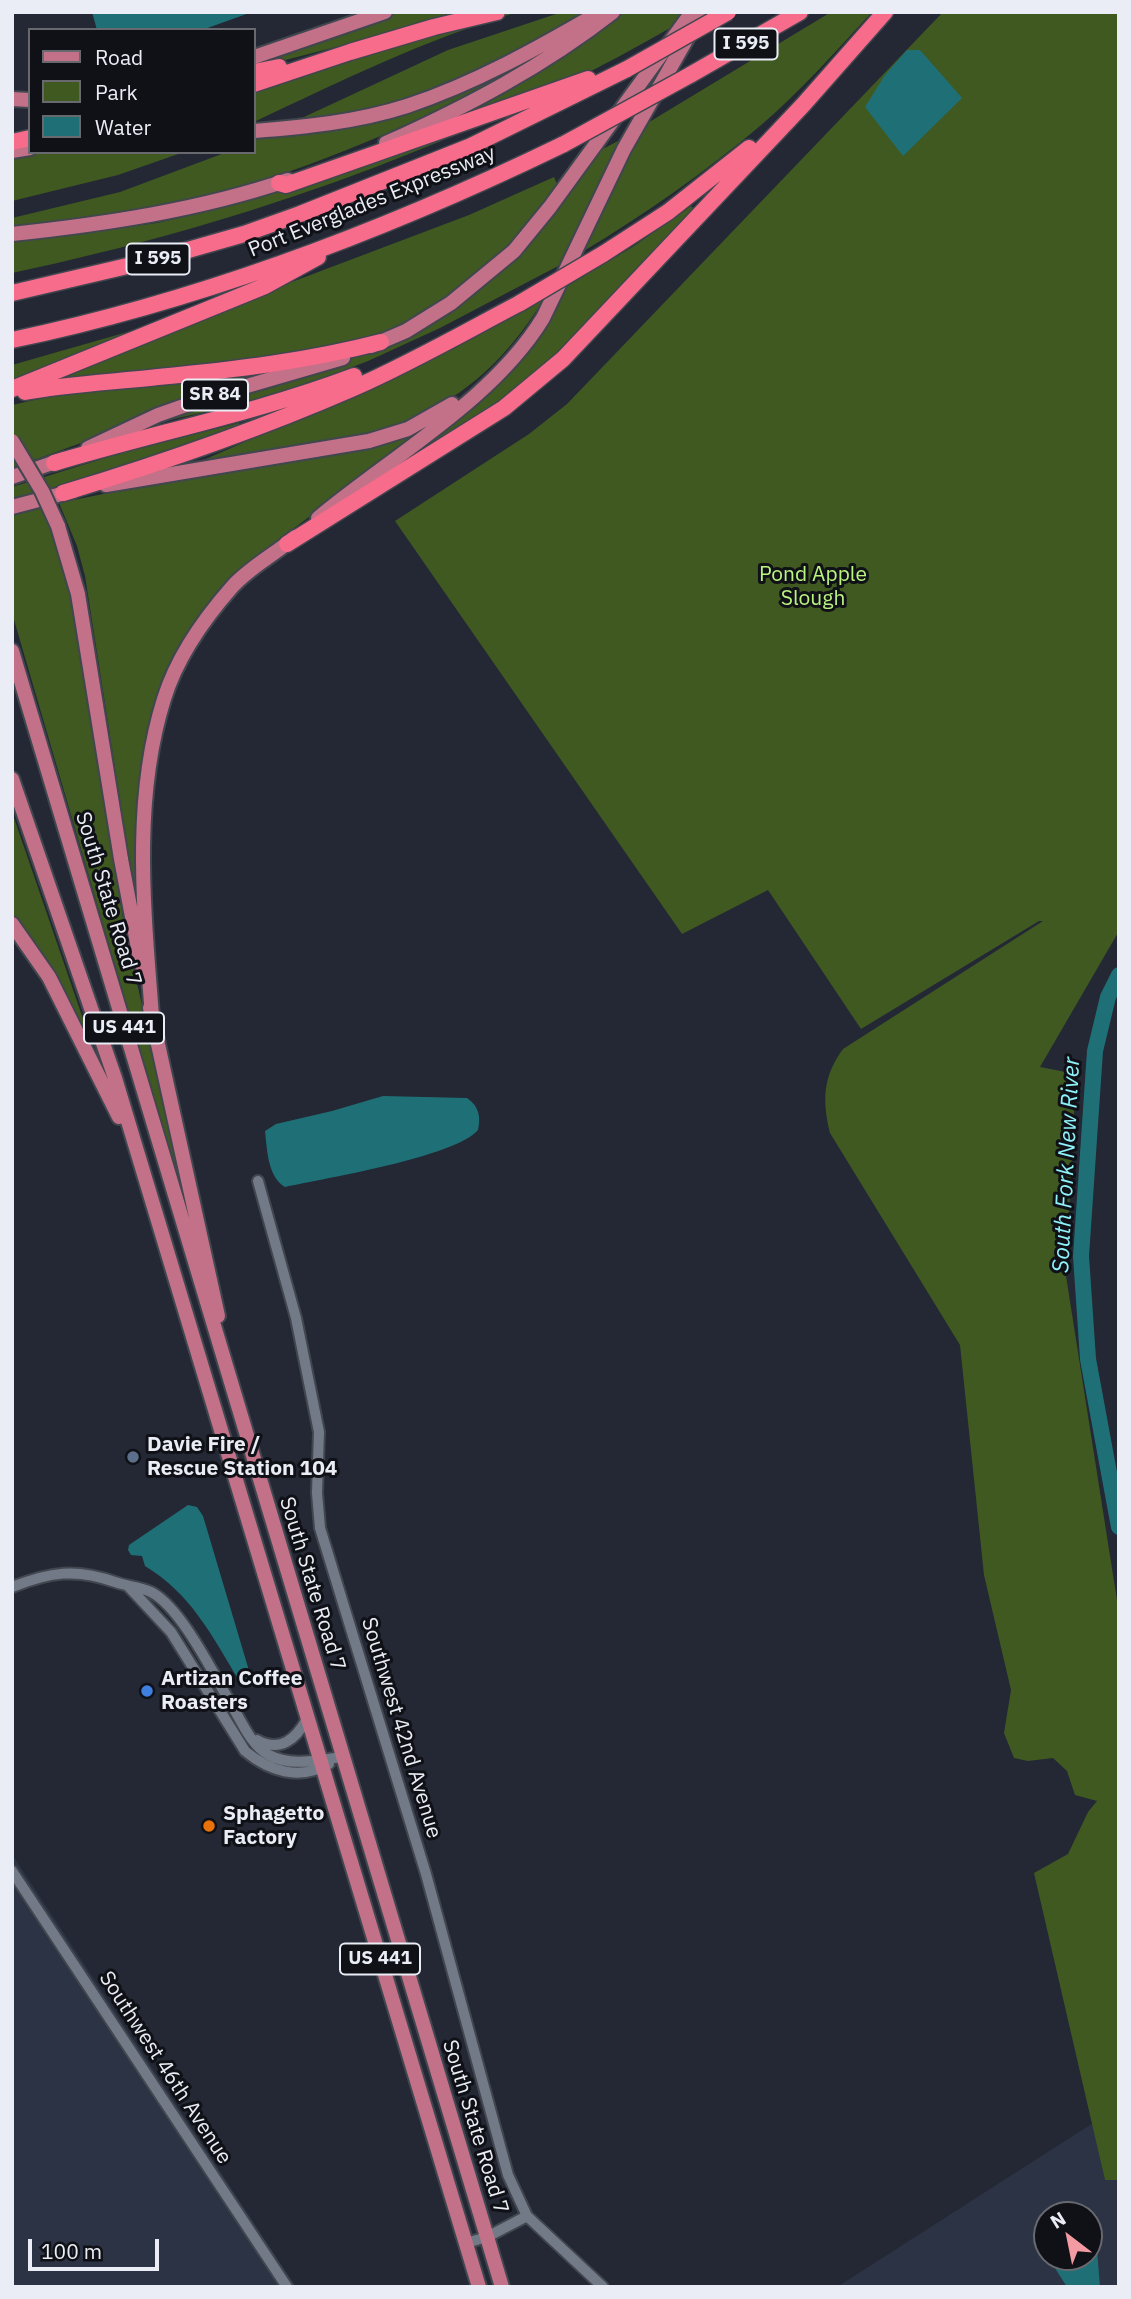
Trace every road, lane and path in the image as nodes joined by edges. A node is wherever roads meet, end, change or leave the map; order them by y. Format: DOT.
graph roads {
  1 [pos="386,12"];
  2 [pos="497,12"];
  3 [pos="600,12"];
  4 [pos="614,12"];
  5 [pos="692,12"];
  6 [pos="702,12"];
  7 [pos="728,12"];
  8 [pos="800,12"];
  9 [pos="885,12"];
  10 [pos="350,52"];
  11 [pos="256,56"];
  12 [pos="627,69"];
  13 [pos="256,72"];
  14 [pos="256,83"];
  15 [pos="803,105"];
  16 [pos="256,131"];
  17 [pos="278,183"];
  18 [pos="362,233"];
  19 [pos="12,234"];
  20 [pos="12,293"];
  21 [pos="520,303"];
  22 [pos="12,340"];
  23 [pos="381,342"];
  24 [pos="492,380"];
  25 [pos="12,392"];
  26 [pos="12,441"];
  27 [pos="54,463"];
  28 [pos="12,477"];
  29 [pos="63,493"];
  30 [pos="12,507"];
  31 [pos="287,544"];
  32 [pos="12,650"];
  33 [pos="12,779"];
  34 [pos="12,924"];
  35 [pos="152,1016"];
  36 [pos="138,1156"];
  37 [pos="258,1181"];
  38 [pos="236,1405"];
  39 [pos="128,1586"];
  40 [pos="12,1587"];
  41 [pos="185,1654"];
  42 [pos="207,1663"];
  43 [pos="307,1719"];
  44 [pos="251,1737"];
  45 [pos="342,1757"];
  46 [pos="321,1764"];
  47 [pos="12,1871"];
  48 [pos="391,1995"];
  49 [pos="422,2020"];
  50 [pos="527,2216"];
  51 [pos="486,2236"];
  52 [pos="466,2243"];
  53 [pos="286,2287"];
  54 [pos="479,2287"];
  55 [pos="502,2287"];
  56 [pos="603,2287"];
  1 -- 11 [label="main road"];
  2 -- 10 [label="highway"];
  3 -- 16 [label="main road"];
  4 -- 17 [label="main road"];
  5 -- 23 [label="main road, SR 84"];
  6 -- 24 [label="main road"];
  7 -- 12 [label="highway, Port Everglades Expressway / I 595, bridge"];
  8 -- 18 [label="highway, Port Everglades Expressway / I 595, bridge"];
  9 -- 15 [label="highway"];
  10 -- 13 [label="highway"];
  10 -- 14 [label="highway"];
  12 -- 17 [label="highway"];
  12 -- 20 [label="highway, Port Everglades Expressway / I 595"];
  15 -- 21 [label="highway, bridge"];
  15 -- 31 [label="highway"];
  17 -- 19 [label="main road"];
  18 -- 22 [label="highway, Port Everglades Expressway / I 595"];
  18 -- 25 [label="highway"];
  21 -- 27 [label="highway"];
  21 -- 29 [label="highway"];
  23 -- 25 [label="highway"];
  23 -- 27 [label="main road, SR 84"];
  24 -- 29 [label="main road"];
  24 -- 31 [label="main road"];
  26 -- 35 [label="main road, bridge"];
  27 -- 28 [label="main road, SR 84"];
  29 -- 30 [label="main road"];
  31 -- 35 [label="main road"];
  32 -- 38 [label="main road, South State Road 7 / US 441"];
  33 -- 36 [label="main road, South State Road 7 / US 441"];
  34 -- 36 [label="main road"];
  35 -- 38 [label="main road"];
  36 -- 43 [label="main road, South State Road 7 / US 441"];
  37 -- 50 [label="street, Southwest 42nd Avenue"];
  38 -- 45 [label="main road, South State Road 7 / US 441"];
  39 -- 40 [label="street"];
  39 -- 41 [label="street"];
  39 -- 42 [label="street"];
  41 -- 42 [label="street"];
  41 -- 46 [label="street"];
  42 -- 44 [label="street"];
  43 -- 44 [label="street"];
  43 -- 46 [label="main road, South State Road 7 / US 441"];
  44 -- 46 [label="street"];
  45 -- 46 [label="street"];
  45 -- 49 [label="main road, South State Road 7 / US 441"];
  46 -- 48 [label="main road, South State Road 7 / US 441"];
  47 -- 53 [label="street, Southwest 46th Avenue"];
  48 -- 49 [label="main road"];
  48 -- 52 [label="main road, South State Road 7 / US 441"];
  49 -- 51 [label="main road, South State Road 7 / US 441"];
  50 -- 51 [label="street"];
  50 -- 56 [label="street"];
  51 -- 52 [label="street"];
  51 -- 55 [label="main road, South State Road 7 / US 441"];
  52 -- 54 [label="main road, South State Road 7 / US 441"];
}
